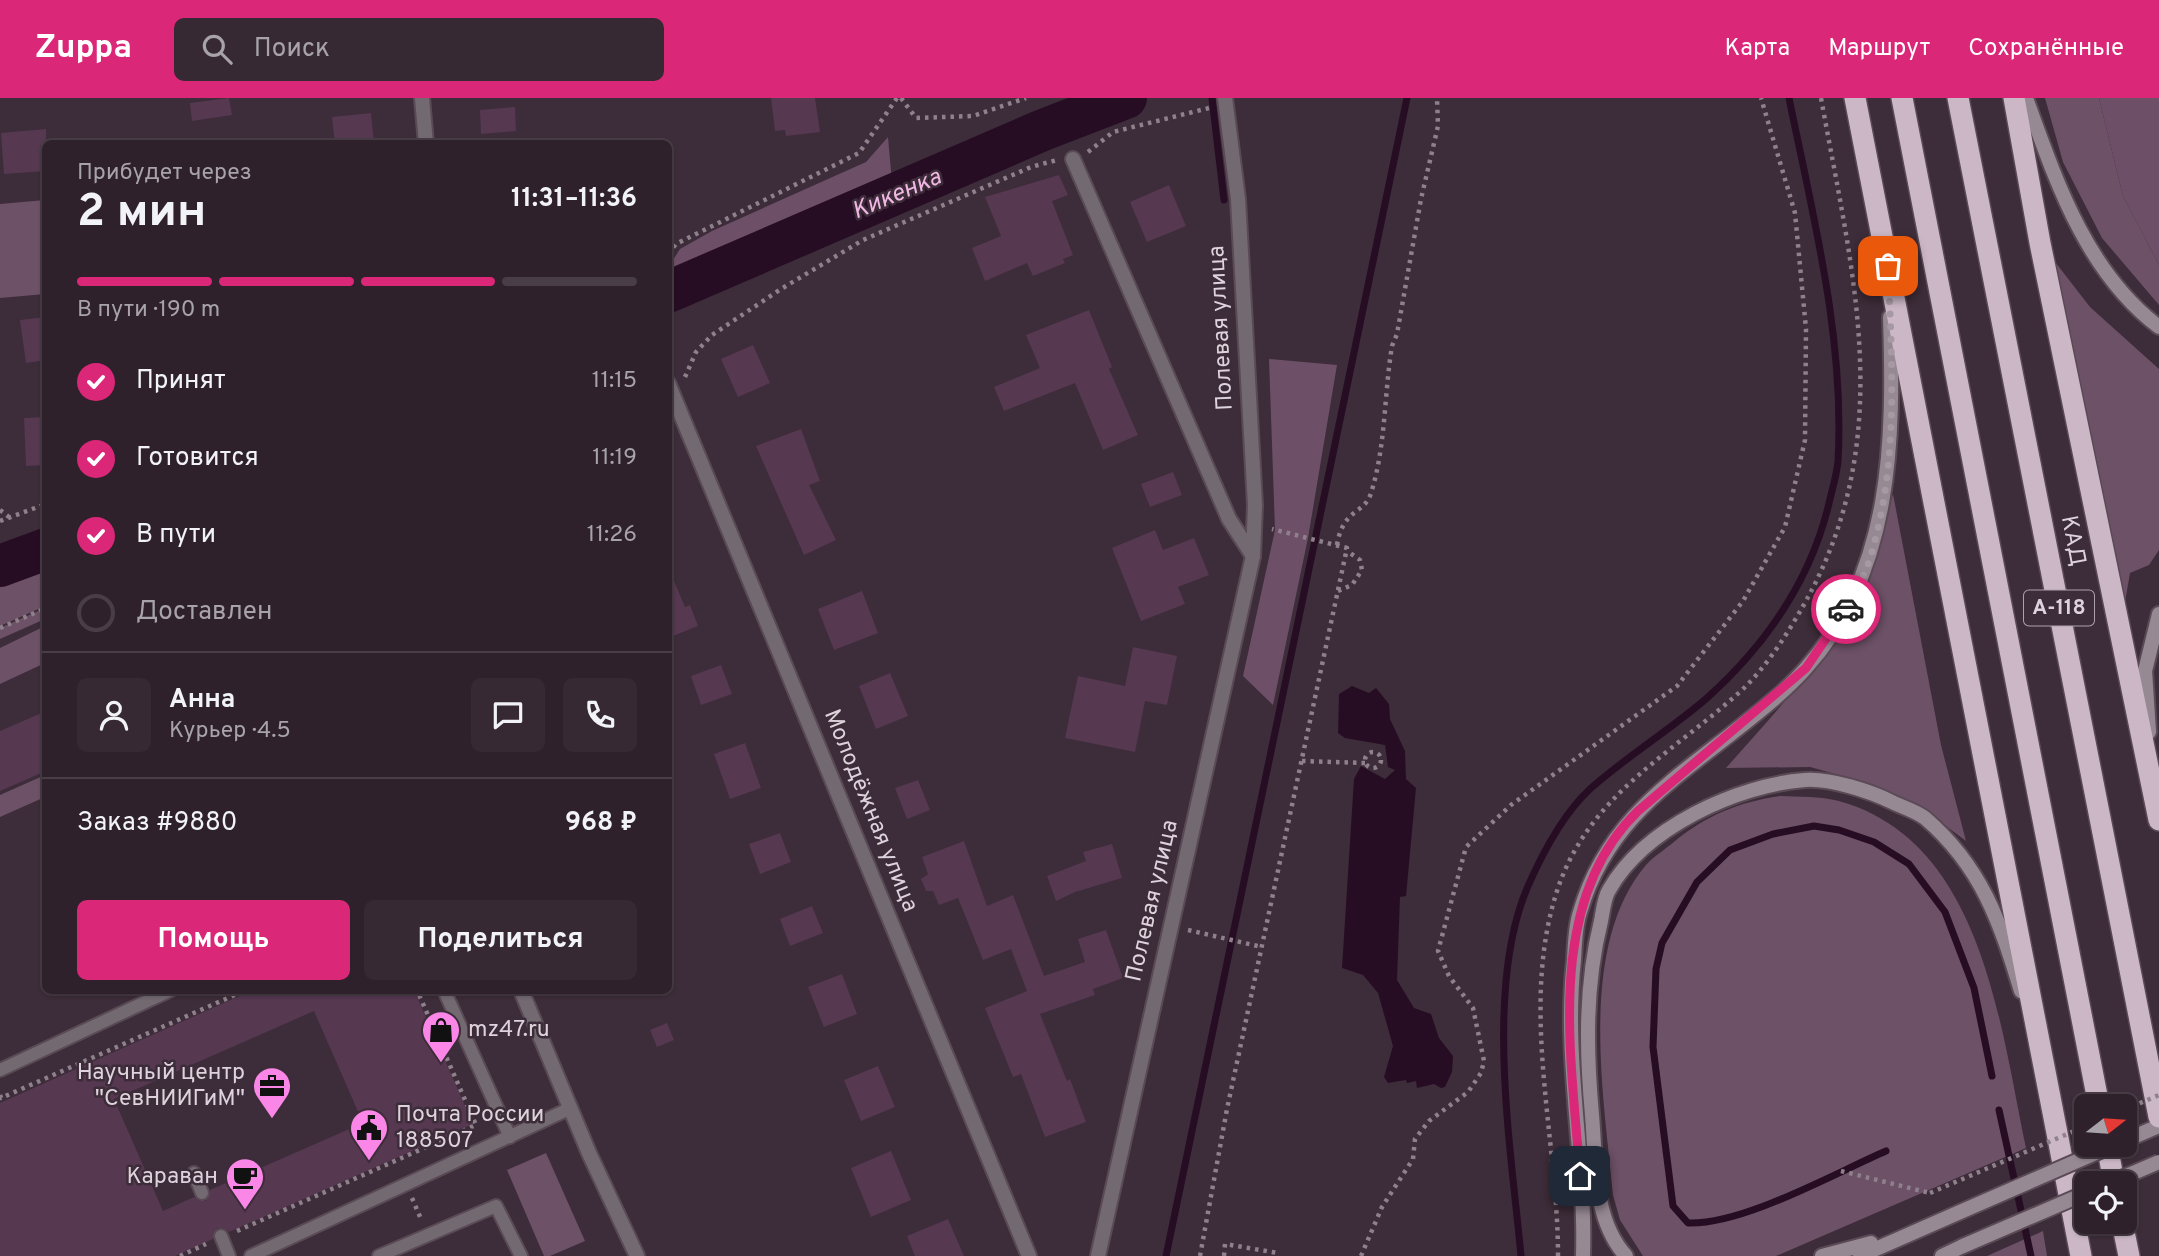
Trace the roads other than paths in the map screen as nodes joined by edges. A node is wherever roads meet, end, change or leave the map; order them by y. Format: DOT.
graph roads {
  1 [pos="422,98"];
  2 [pos="1855,98"];
  3 [pos="1902,98"];
  4 [pos="1958,98"];
  5 [pos="2014,98"];
  6 [pos="2026,98"];
  7 [pos="1226,104"];
  8 [pos="426,140"];
  9 [pos="1073,159"];
  10 [pos="1888,266"];
  11 [pos="2159,327"];
  12 [pos="672,393"];
  13 [pos="1253,556"];
  14 [pos="2159,614"];
  15 [pos="2159,810"];
  16 [pos="2159,820"];
  17 [pos="163,994"];
  18 [pos="446,994"];
  19 [pos="523,994"];
  20 [pos="0,1070"];
  21 [pos="2049,1084"];
  22 [pos="2097,1094"];
  23 [pos="570,1108"];
  24 [pos="2159,1117"];
  25 [pos="2159,1126"];
  26 [pos="2137,1135"];
  27 [pos="510,1136"];
  28 [pos="2086,1157"];
  29 [pos="2159,1162"];
  30 [pos="2137,1172"];
  31 [pos="194,1173"];
  32 [pos="202,1193"];
  33 [pos="2074,1198"];
  34 [pos="1916,1231"];
  35 [pos="2124,1234"];
  36 [pos="221,1237"];
  37 [pos="229,1256"];
  38 [pos="251,1256"];
  39 [pos="379,1256"];
  40 [pos="521,1256"];
  41 [pos="637,1256"];
  42 [pos="1030,1256"];
  43 [pos="1098,1256"];
  44 [pos="1583,1256"];
  45 [pos="1626,1256"];
  46 [pos="1822,1256"];
  47 [pos="1860,1256"];
  48 [pos="1942,1256"];
  49 [pos="2081,1256"];
  50 [pos="2129,1256"];
  1 -- 8 [label="street"];
  2 -- 10 [label="highway"];
  3 -- 22 [label="highway, А-118"];
  4 -- 24 [label="highway, КАД / А-118"];
  5 -- 16 [label="highway"];
  6 -- 11 [label="main road"];
  7 -- 13 [label="street, Полевая улица"];
  9 -- 13 [label="street, Полевая улица"];
  10 -- 21 [label="highway"];
  10 -- 44 [label="main road"];
  12 -- 42 [label="street, Молодёжная улица"];
  13 -- 43 [label="street, Полевая улица"];
  14 -- 15 [label="main road"];
  17 -- 20 [label="lane"];
  18 -- 27 [label="lane"];
  19 -- 23 [label="street"];
  21 -- 45 [label="main road"];
  21 -- 49 [label="highway"];
  23 -- 27 [label="lane"];
  23 -- 41 [label="street"];
  25 -- 26 [label="main road"];
  27 -- 38 [label="lane"];
  28 -- 34 [label="main road, bridge"];
  29 -- 30 [label="main road, bridge"];
  31 -- 32 [label="lane"];
  33 -- 48 [label="main road, bridge"];
  34 -- 46 [label="main road"];
  34 -- 47 [label="main road"];
  35 -- 50 [label="highway"];
  36 -- 37 [label="lane"];
  39 -- 40 [label="lane"];
}
